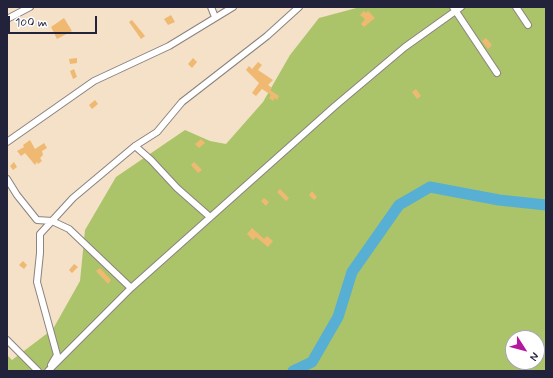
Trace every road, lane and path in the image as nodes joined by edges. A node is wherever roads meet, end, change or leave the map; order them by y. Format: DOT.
graph roads {
  1 [pos="30,7"];
  2 [pos="211,7"];
  3 [pos="233,7"];
  4 [pos="299,7"];
  5 [pos="516,7"];
  6 [pos="457,8"];
  7 [pos="7,18"];
  8 [pos="215,18"];
  9 [pos="528,25"];
  10 [pos="497,73"];
  11 [pos="7,142"];
  12 [pos="135,146"];
  13 [pos="7,179"];
  14 [pos="210,217"];
  15 [pos="52,221"];
  16 [pos="131,288"];
  17 [pos="7,340"];
  18 [pos="38,371"];
  19 [pos="47,371"];
  1 -- 7 [label="street"];
  2 -- 8 [label="street"];
  3 -- 8 [label="street"];
  4 -- 12 [label="street"];
  5 -- 9 [label="street"];
  6 -- 10 [label="street"];
  6 -- 14 [label="street"];
  8 -- 11 [label="street"];
  12 -- 14 [label="street"];
  12 -- 15 [label="street"];
  13 -- 15 [label="street"];
  14 -- 16 [label="street"];
  15 -- 16 [label="street"];
  15 -- 19 [label="street"];
  16 -- 19 [label="street"];
  17 -- 18 [label="street"];
}
